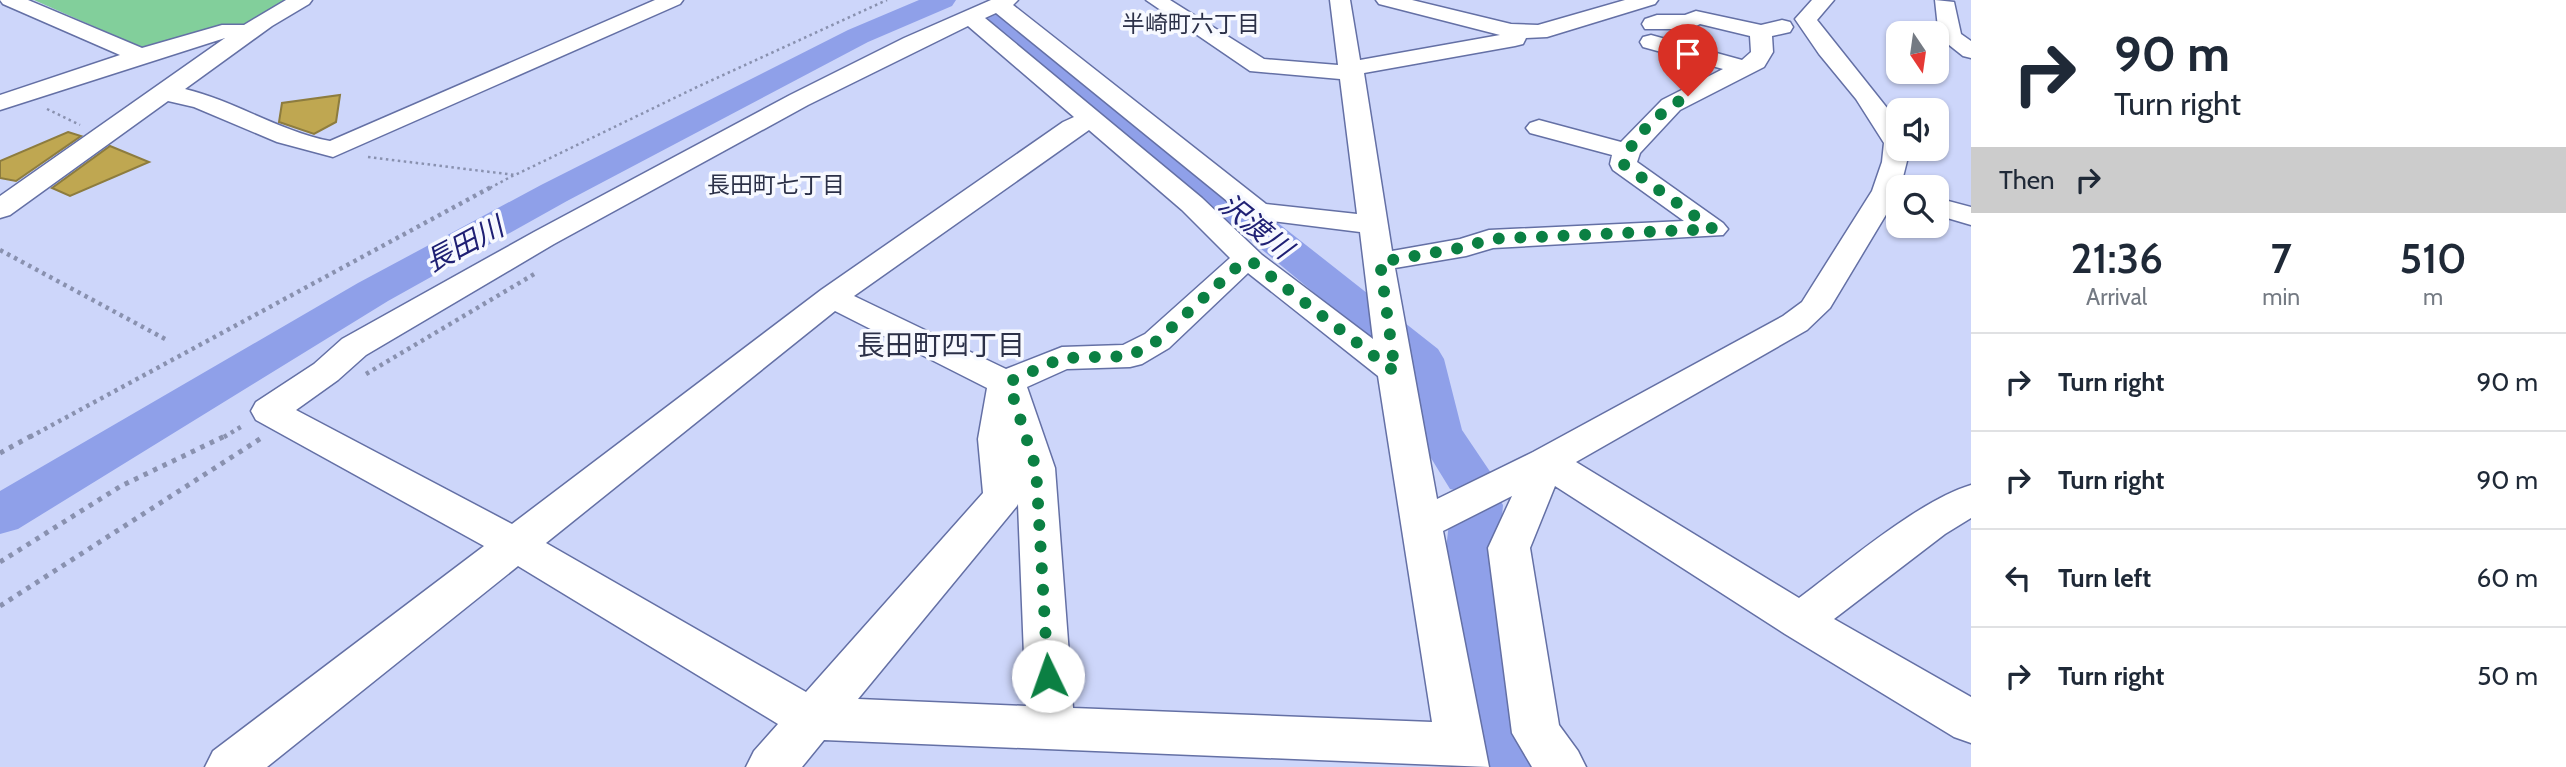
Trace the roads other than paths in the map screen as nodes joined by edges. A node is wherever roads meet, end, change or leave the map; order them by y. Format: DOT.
graph roads {
  1 [pos="10,0"];
  2 [pos="302,0"];
  3 [pos="673,0"];
  4 [pos="1156,0"];
  5 [pos="1340,0"];
  6 [pos="1386,0"];
  7 [pos="1648,0"];
  8 [pos="1824,0"];
  9 [pos="1941,1"];
  10 [pos="1003,2"];
  11 [pos="1971,9"];
  12 [pos="968,17"];
  13 [pos="1810,24"];
  14 [pos="249,31"];
  15 [pos="1761,32"];
  16 [pos="1515,39"];
  17 [pos="1971,51"];
  18 [pos="141,56"];
  19 [pos="1744,68"];
  20 [pos="1352,71"];
  21 [pos="163,93"];
  22 [pos="11,99"];
  23 [pos="1091,120"];
  24 [pos="1539,128"];
  25 [pos="1627,151"];
  26 [pos="1894,175"];
  27 [pos="1886,203"];
  28 [pos="0,209"];
  29 [pos="1949,210"];
  30 [pos="1971,216"];
  31 [pos="1374,225"];
  32 [pos="1251,261"];
  33 [pos="1380,262"];
  34 [pos="832,297"];
  35 [pos="1391,347"];
  36 [pos="1009,384"];
  37 [pos="1546,462"];
  38 [pos="1971,499"];
  39 [pos="1423,523"];
  40 [pos="513,543"];
  41 [pos="1800,621"];
  42 [pos="810,718"];
  43 [pos="1971,722"];
  44 [pos="1051,728"];
  45 [pos="1462,756"];
  46 [pos="230,767"];
  47 [pos="771,767"];
  48 [pos="1561,767"];
  1 -- 18 [label="street"];
  2 -- 14 [label="street"];
  3 -- 21 [label="street"];
  4 -- 20 [label="street"];
  5 -- 20 [label="street"];
  6 -- 7 [label="street"];
  8 -- 13 [label="street"];
  9 -- 11 [label="street"];
  9 -- 17 [label="street"];
  10 -- 12 [label="street"];
  10 -- 31 [label="street"];
  12 -- 23 [label="street"];
  12 -- 40 [label="street"];
  13 -- 15 [label="street"];
  13 -- 26 [label="street"];
  14 -- 18 [label="street"];
  14 -- 21 [label="street"];
  15 -- 19 [label="street"];
  15 -- 19 [label="street"];
  16 -- 20 [label="street"];
  18 -- 22 [label="street"];
  19 -- 25 [label="street"];
  20 -- 31 [label="street"];
  21 -- 28 [label="street"];
  23 -- 32 [label="street"];
  23 -- 34 [label="street"];
  24 -- 25 [label="street"];
  25 -- 33 [label="street"];
  27 -- 37 [label="street"];
  29 -- 30 [label="street"];
  31 -- 33 [label="street"];
  32 -- 35 [label="street"];
  32 -- 36 [label="street"];
  33 -- 35 [label="street"];
  34 -- 36 [label="street"];
  34 -- 40 [label="street"];
  35 -- 39 [label="street"];
  36 -- 42 [label="street"];
  36 -- 44 [label="street"];
  37 -- 39 [label="street"];
  37 -- 41 [label="street"];
  37 -- 48 [label="street"];
  38 -- 41 [label="street"];
  39 -- 45 [label="street"];
  40 -- 42 [label="street"];
  40 -- 46 [label="street"];
  41 -- 43 [label="street"];
  42 -- 44 [label="street"];
  42 -- 47 [label="street"];
  44 -- 45 [label="street"];
}
